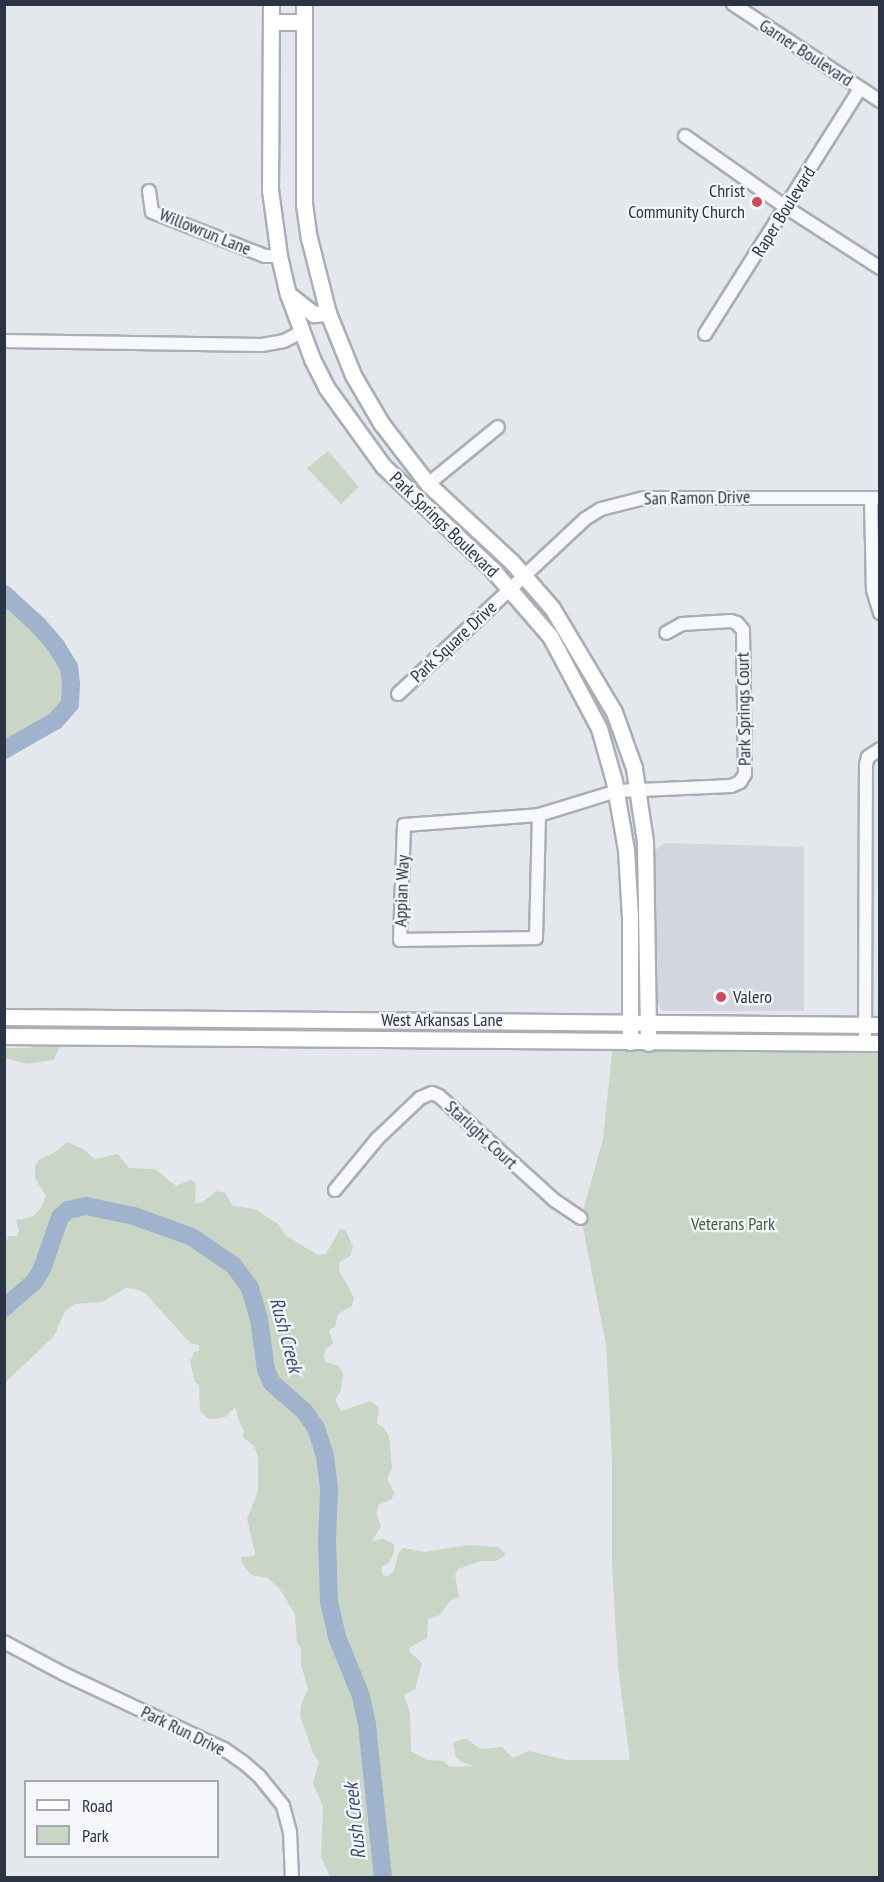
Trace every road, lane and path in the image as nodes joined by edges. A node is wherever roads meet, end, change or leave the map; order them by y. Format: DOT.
graph roads {
  1 [pos="271,4"];
  2 [pos="304,4"];
  3 [pos="733,4"];
  4 [pos="271,22"];
  5 [pos="304,22"];
  6 [pos="860,89"];
  7 [pos="879,102"];
  8 [pos="685,136"];
  9 [pos="149,191"];
  10 [pos="787,208"];
  11 [pos="279,256"];
  12 [pos="879,268"];
  13 [pos="288,294"];
  14 [pos="328,313"];
  15 [pos="302,332"];
  16 [pos="705,334"];
  17 [pos="4,340"];
  18 [pos="498,427"];
  19 [pos="428,484"];
  20 [pos="875,498"];
  21 [pos="524,576"];
  22 [pos="510,589"];
  23 [pos="879,613"];
  24 [pos="666,633"];
  25 [pos="398,694"];
  26 [pos="879,749"];
  27 [pos="638,790"];
  28 [pos="617,791"];
  29 [pos="539,815"];
  30 [pos="4,1017"];
  31 [pos="630,1022"];
  32 [pos="648,1022"];
  33 [pos="872,1025"];
  34 [pos="4,1036"];
  35 [pos="630,1042"];
  36 [pos="872,1042"];
  37 [pos="648,1043"];
  38 [pos="336,1190"];
  39 [pos="581,1218"];
  40 [pos="4,1641"];
  41 [pos="292,1878"];
  1 -- 4 [label="main road, Park Springs Boulevard"];
  2 -- 5 [label="main road, Park Springs Boulevard"];
  3 -- 6 [label="street, Garner Boulevard"];
  4 -- 5 [label="main road"];
  4 -- 11 [label="main road, Park Springs Boulevard"];
  5 -- 14 [label="main road, Park Springs Boulevard"];
  6 -- 7 [label="street, Garner Boulevard"];
  6 -- 10 [label="street, Raper Boulevard"];
  8 -- 10 [label="street"];
  9 -- 11 [label="street, Willowrun Lane"];
  10 -- 12 [label="street"];
  10 -- 16 [label="street, Raper Boulevard"];
  11 -- 13 [label="main road, Park Springs Boulevard"];
  13 -- 14 [label="main road"];
  13 -- 15 [label="main road, Park Springs Boulevard"];
  14 -- 19 [label="main road, Park Springs Boulevard"];
  15 -- 17 [label="street"];
  15 -- 22 [label="main road, Park Springs Boulevard"];
  18 -- 19 [label="street"];
  19 -- 21 [label="main road, Park Springs Boulevard"];
  20 -- 21 [label="street, San Ramon Drive"];
  20 -- 23 [label="street"];
  21 -- 22 [label="street, San Ramon Drive"];
  21 -- 27 [label="main road, Park Springs Boulevard"];
  22 -- 25 [label="street, Park Square Drive"];
  22 -- 28 [label="main road, Park Springs Boulevard"];
  24 -- 27 [label="street, Park Springs Court"];
  26 -- 33 [label="street"];
  27 -- 28 [label="street, Park Springs Court"];
  27 -- 32 [label="main road, Park Springs Boulevard"];
  28 -- 29 [label="street, Appian Way"];
  28 -- 31 [label="main road, Park Springs Boulevard"];
  29 -- 29 [label="street, Appian Way"];
  30 -- 31 [label="main road, West Arkansas Lane"];
  31 -- 32 [label="main road, West Arkansas Lane"];
  31 -- 35 [label="main road, Park Springs Boulevard"];
  32 -- 33 [label="main road, West Arkansas Lane"];
  32 -- 37 [label="main road, Park Springs Boulevard"];
  33 -- 36 [label="street"];
  34 -- 35 [label="main road, West Arkansas Lane"];
  35 -- 37 [label="main road, West Arkansas Lane"];
  36 -- 37 [label="main road, West Arkansas Lane"];
  38 -- 39 [label="street, Starlight Court"];
  40 -- 41 [label="street, Park Run Drive"];
}
